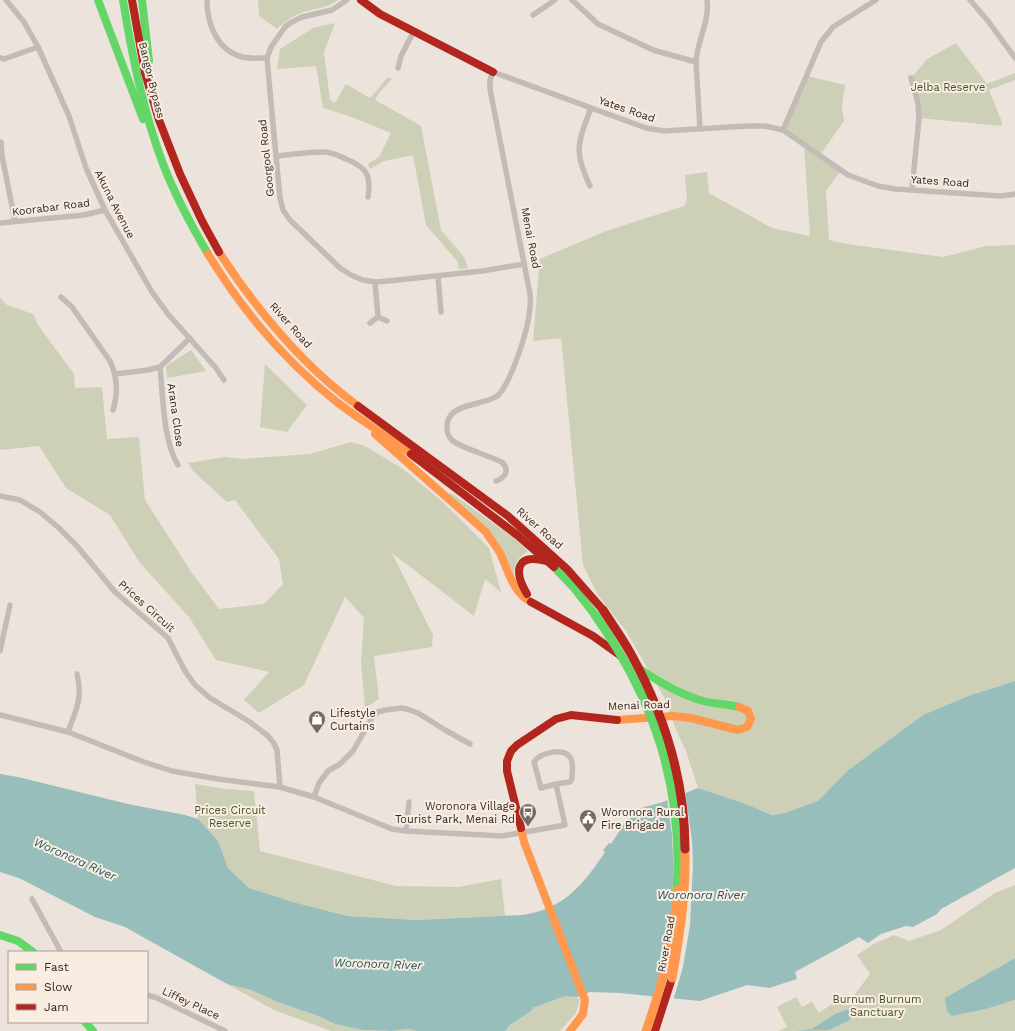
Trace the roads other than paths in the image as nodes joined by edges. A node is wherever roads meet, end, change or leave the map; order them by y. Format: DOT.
graph roads {
  1 [pos="6,0"];
  2 [pos="98,0"];
  3 [pos="123,0"];
  4 [pos="132,0"];
  5 [pos="142,0"];
  6 [pos="207,0"];
  7 [pos="347,0"];
  8 [pos="360,0"];
  9 [pos="555,0"];
  10 [pos="572,0"];
  11 [pos="708,0"];
  12 [pos="876,0"];
  13 [pos="970,0"];
  14 [pos="533,15"];
  15 [pos="414,31"];
  16 [pos="38,47"];
  17 [pos="0,58"];
  18 [pos="267,58"];
  19 [pos="1015,58"];
  20 [pos="696,62"];
  21 [pos="398,68"];
  22 [pos="493,72"];
  23 [pos="911,78"];
  24 [pos="591,108"];
  25 [pos="700,129"];
  26 [pos="784,130"];
  27 [pos="1,142"];
  28 [pos="168,146"];
  29 [pos="276,156"];
  30 [pos="163,164"];
  31 [pos="590,186"];
  32 [pos="912,189"];
  33 [pos="1015,194"];
  34 [pos="368,197"];
  35 [pos="105,210"];
  36 [pos="15,221"];
  37 [pos="0,223"];
  38 [pos="524,264"];
  39 [pos="438,276"];
  40 [pos="375,282"];
  41 [pos="61,297"];
  42 [pos="441,312"];
  43 [pos="378,317"];
  44 [pos="387,321"];
  45 [pos="370,323"];
  46 [pos="190,338"];
  47 [pos="160,367"];
  48 [pos="115,374"];
  49 [pos="224,380"];
  50 [pos="113,410"];
  51 [pos="362,421"];
  52 [pos="178,465"];
  53 [pos="496,481"];
  54 [pos="0,496"];
  55 [pos="550,563"];
  56 [pos="531,602"];
  57 [pos="10,605"];
  58 [pos="599,612"];
  59 [pos="0,651"];
  60 [pos="77,674"];
  61 [pos="0,715"];
  62 [pos="68,732"];
  63 [pos="470,744"];
  64 [pos="556,784"];
  65 [pos="280,787"];
  66 [pos="314,797"];
  67 [pos="409,802"];
  68 [pos="406,831"];
  69 [pos="522,834"];
  70 [pos="32,899"];
  71 [pos="0,935"];
  72 [pos="32,951"];
  73 [pos="59,951"];
  74 [pos="148,995"];
  75 [pos="225,1031"];
  76 [pos="570,1031"];
  77 [pos="646,1031"];
  78 [pos="655,1031"];
  1 -- 16 [label="street, Akuna Avenue"];
  2 -- 30 [label="main road"];
  3 -- 30 [label="main road, Bangor Bypass"];
  4 -- 28 [label="main road, Bangor Bypass"];
  5 -- 28 [label="main road"];
  6 -- 18 [label="street"];
  7 -- 18 [label="street"];
  8 -- 15 [label="main road"];
  9 -- 14 [label="street"];
  10 -- 20 [label="street"];
  11 -- 20 [label="street"];
  12 -- 26 [label="street"];
  13 -- 19 [label="street"];
  15 -- 21 [label="street"];
  15 -- 22 [label="main road"];
  16 -- 17 [label="street"];
  16 -- 35 [label="street, Akuna Avenue"];
  18 -- 29 [label="street, Goorgool Road"];
  20 -- 25 [label="street"];
  22 -- 24 [label="street, Yates Road"];
  22 -- 38 [label="street, Menai Road"];
  23 -- 32 [label="street"];
  24 -- 25 [label="street, Yates Road"];
  24 -- 31 [label="street"];
  25 -- 26 [label="street, Yates Road"];
  26 -- 32 [label="street, Yates Road"];
  27 -- 36 [label="street"];
  28 -- 58 [label="main road, River Road"];
  29 -- 34 [label="street"];
  29 -- 40 [label="street, Goorgool Road"];
  30 -- 51 [label="main road, River Road"];
  32 -- 33 [label="street, Yates Road"];
  35 -- 36 [label="street, Koorabar Road"];
  35 -- 46 [label="street, Akuna Avenue"];
  36 -- 37 [label="street, Koorabar Road"];
  38 -- 39 [label="street, Goorgool Road"];
  38 -- 53 [label="street, Menai Road"];
  39 -- 40 [label="street, Goorgool Road"];
  39 -- 42 [label="street"];
  40 -- 43 [label="street"];
  41 -- 48 [label="street"];
  43 -- 44 [label="street"];
  43 -- 45 [label="street"];
  46 -- 47 [label="street"];
  46 -- 49 [label="street, Akuna Avenue"];
  47 -- 48 [label="street"];
  47 -- 52 [label="street, Arana Close"];
  48 -- 50 [label="street"];
  51 -- 55 [label="main road, River Road"];
  51 -- 56 [label="main road"];
  54 -- 65 [label="street, Prices Circuit"];
  55 -- 56 [label="main road"];
  55 -- 58 [label="main road, River Road"];
  56 -- 69 [label="main road, Menai Road"];
  57 -- 59 [label="street"];
  58 -- 77 [label="main road, River Road, bridge"];
  58 -- 78 [label="main road, River Road, bridge"];
  60 -- 62 [label="street"];
  61 -- 62 [label="street"];
  62 -- 65 [label="street"];
  63 -- 66 [label="street"];
  64 -- 64 [label="street"];
  64 -- 69 [label="street"];
  65 -- 66 [label="street"];
  66 -- 68 [label="street"];
  67 -- 68 [label="street"];
  68 -- 69 [label="street"];
  69 -- 76 [label="main road, Menai Road"];
  70 -- 73 [label="street"];
  71 -- 72 [label="main road"];
  74 -- 75 [label="street, Liffey Place"];
}
